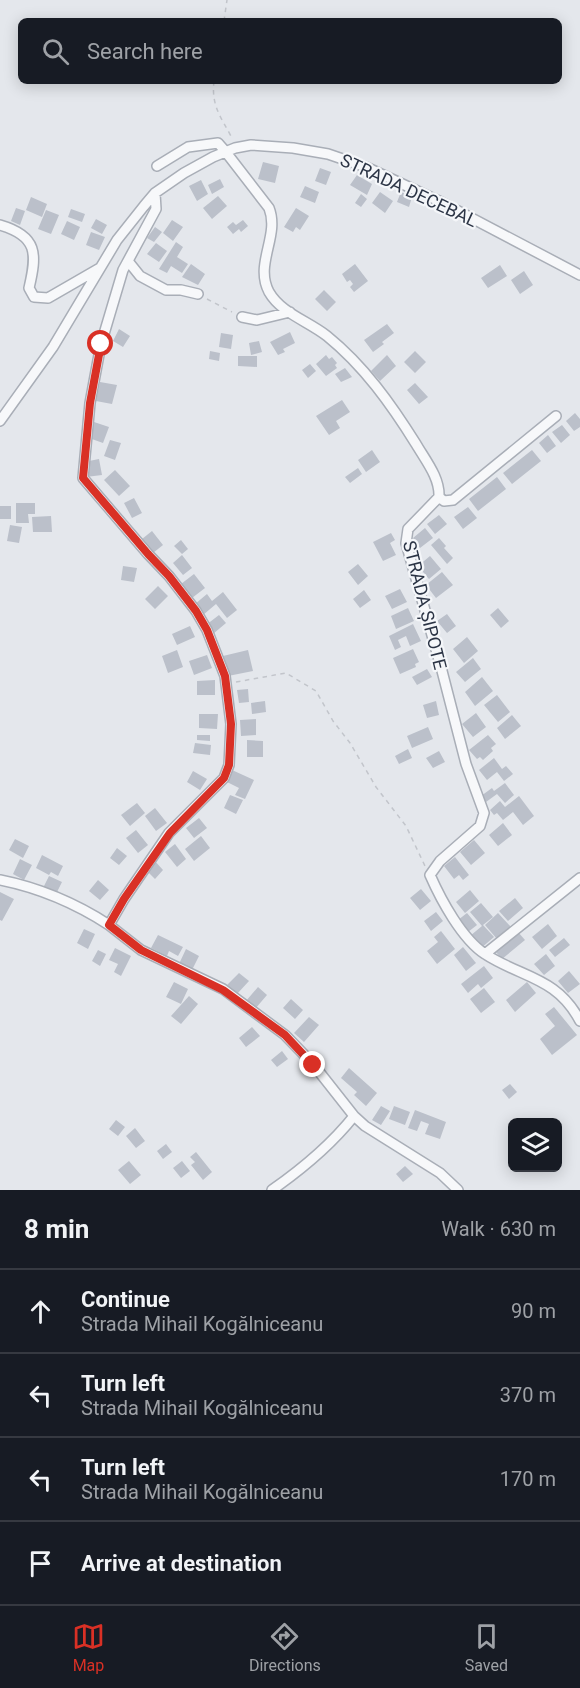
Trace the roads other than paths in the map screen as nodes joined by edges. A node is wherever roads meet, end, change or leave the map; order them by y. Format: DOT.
graph roads {
  1 [pos="225,151"];
  2 [pos="157,166"];
  3 [pos="155,194"];
  4 [pos="0,225"];
  5 [pos="128,261"];
  6 [pos="102,267"];
  7 [pos="580,275"];
  8 [pos="198,294"];
  9 [pos="290,312"];
  10 [pos="242,316"];
  11 [pos="556,416"];
  12 [pos="0,421"];
  13 [pos="439,498"];
  14 [pos="580,878"];
  15 [pos="0,880"];
  16 [pos="109,925"];
  17 [pos="485,954"];
  18 [pos="580,1021"];
  19 [pos="354,1116"];
  20 [pos="272,1190"];
  21 [pos="458,1190"];
  1 -- 2 [label="street"];
  1 -- 3 [label="street, STRADA DECEBAL"];
  1 -- 7 [label="street, STRADA DECEBAL"];
  1 -- 9 [label="street"];
  3 -- 5 [label="street"];
  3 -- 6 [label="street, STRADA DECEBAL"];
  4 -- 6 [label="street"];
  5 -- 8 [label="street"];
  5 -- 16 [label="street"];
  6 -- 12 [label="street, STRADA DECEBAL"];
  9 -- 10 [label="street"];
  9 -- 13 [label="street"];
  11 -- 13 [label="street"];
  13 -- 17 [label="street, STRADA ȘIPOTE"];
  14 -- 17 [label="street"];
  15 -- 16 [label="street"];
  16 -- 19 [label="street"];
  17 -- 18 [label="street"];
  19 -- 20 [label="street"];
  19 -- 21 [label="street"];
}
